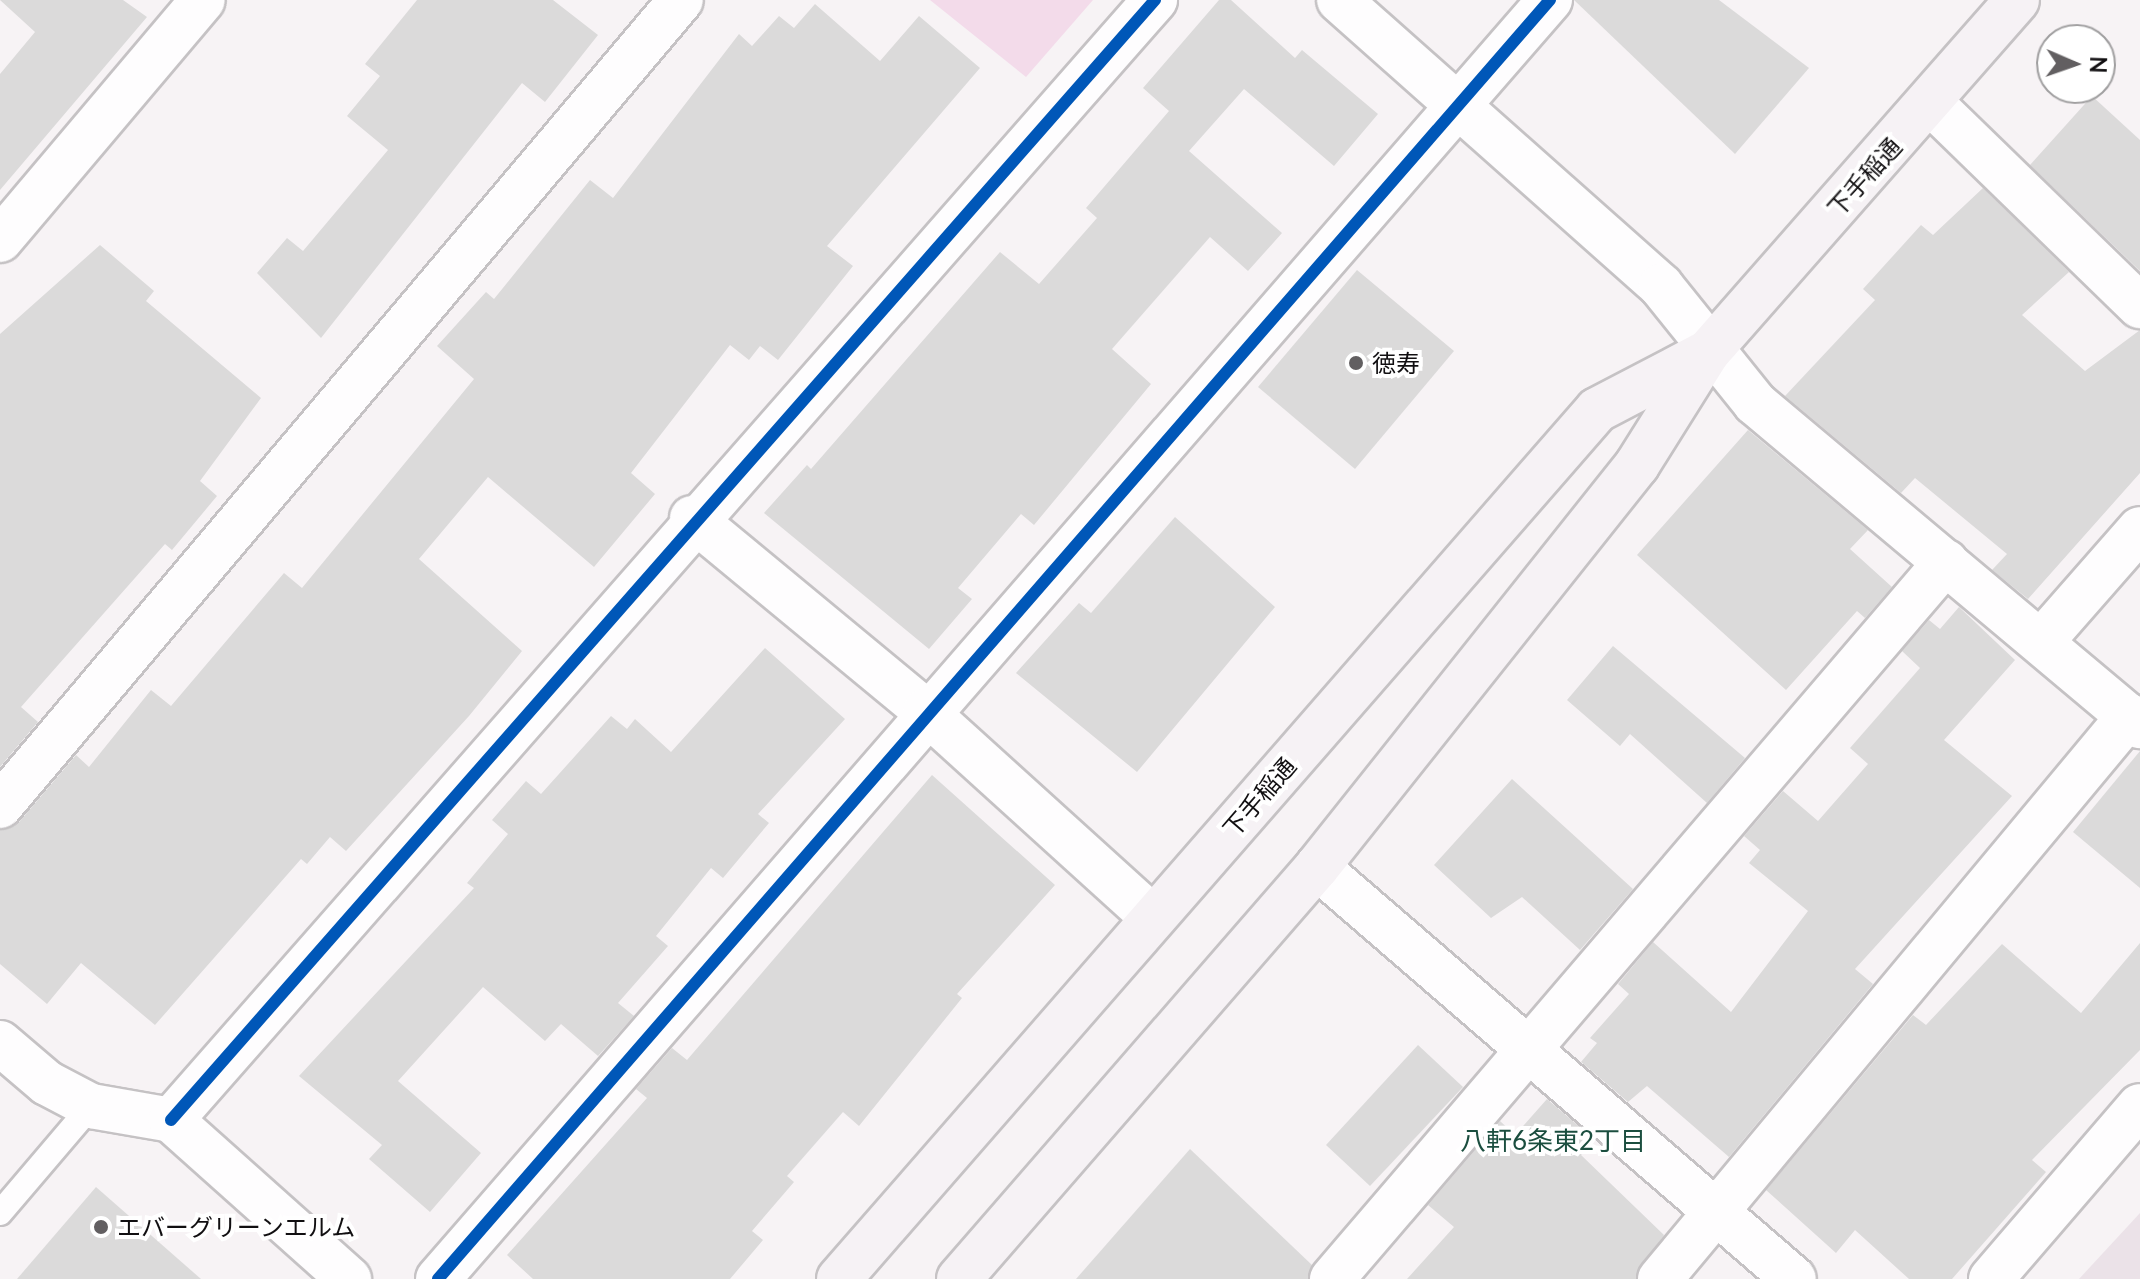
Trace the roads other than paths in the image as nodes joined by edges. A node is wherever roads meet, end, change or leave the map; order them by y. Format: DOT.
graph roads {
  1 [pos="203,0"];
  2 [pos="681,0"];
  3 [pos="1155,0"];
  4 [pos="1339,0"];
  5 [pos="1550,0"];
  6 [pos="2017,0"];
  7 [pos="1930,102"];
  8 [pos="1459,107"];
  9 [pos="0,240"];
  10 [pos="2140,306"];
  11 [pos="1708,352"];
  12 [pos="692,518"];
  13 [pos="2140,529"];
  14 [pos="1946,562"];
  15 [pos="2041,642"];
  16 [pos="925,711"];
  17 [pos="2134,721"];
  18 [pos="0,806"];
  19 [pos="1317,867"];
  20 [pos="1153,918"];
  21 [pos="0,1043"];
  22 [pos="1528,1051"];
  23 [pos="91,1106"];
  24 [pos="2140,1106"];
  25 [pos="171,1120"];
  26 [pos="1716,1212"];
  27 [pos="0,1213"];
  28 [pos="349,1279"];
  29 [pos="438,1279"];
  30 [pos="839,1279"];
  31 [pos="959,1279"];
  32 [pos="1332,1279"];
  33 [pos="1660,1279"];
  34 [pos="1794,1279"];
  35 [pos="1991,1279"];
  1 -- 9 [label="street"];
  2 -- 18 [label="street"];
  3 -- 12 [label="street"];
  4 -- 8 [label="street"];
  5 -- 8 [label="street"];
  6 -- 7 [label="main road, 下手稲通"];
  7 -- 10 [label="street"];
  7 -- 11 [label="main road, 下手稲通"];
  8 -- 11 [label="street"];
  8 -- 16 [label="street"];
  11 -- 14 [label="street"];
  11 -- 19 [label="main road, 下手稲通"];
  11 -- 20 [label="main road, 下手稲通"];
  12 -- 16 [label="street"];
  12 -- 25 [label="street"];
  13 -- 15 [label="street"];
  14 -- 15 [label="street"];
  14 -- 22 [label="street"];
  15 -- 17 [label="street"];
  16 -- 20 [label="street"];
  16 -- 29 [label="street"];
  17 -- 26 [label="street"];
  19 -- 22 [label="street"];
  19 -- 31 [label="main road, 下手稲通"];
  20 -- 30 [label="main road, 下手稲通"];
  21 -- 23 [label="street"];
  22 -- 26 [label="street"];
  22 -- 32 [label="street"];
  23 -- 25 [label="street"];
  23 -- 27 [label="lane"];
  24 -- 35 [label="street"];
  25 -- 28 [label="street"];
  26 -- 33 [label="street"];
  26 -- 34 [label="street"];
}
